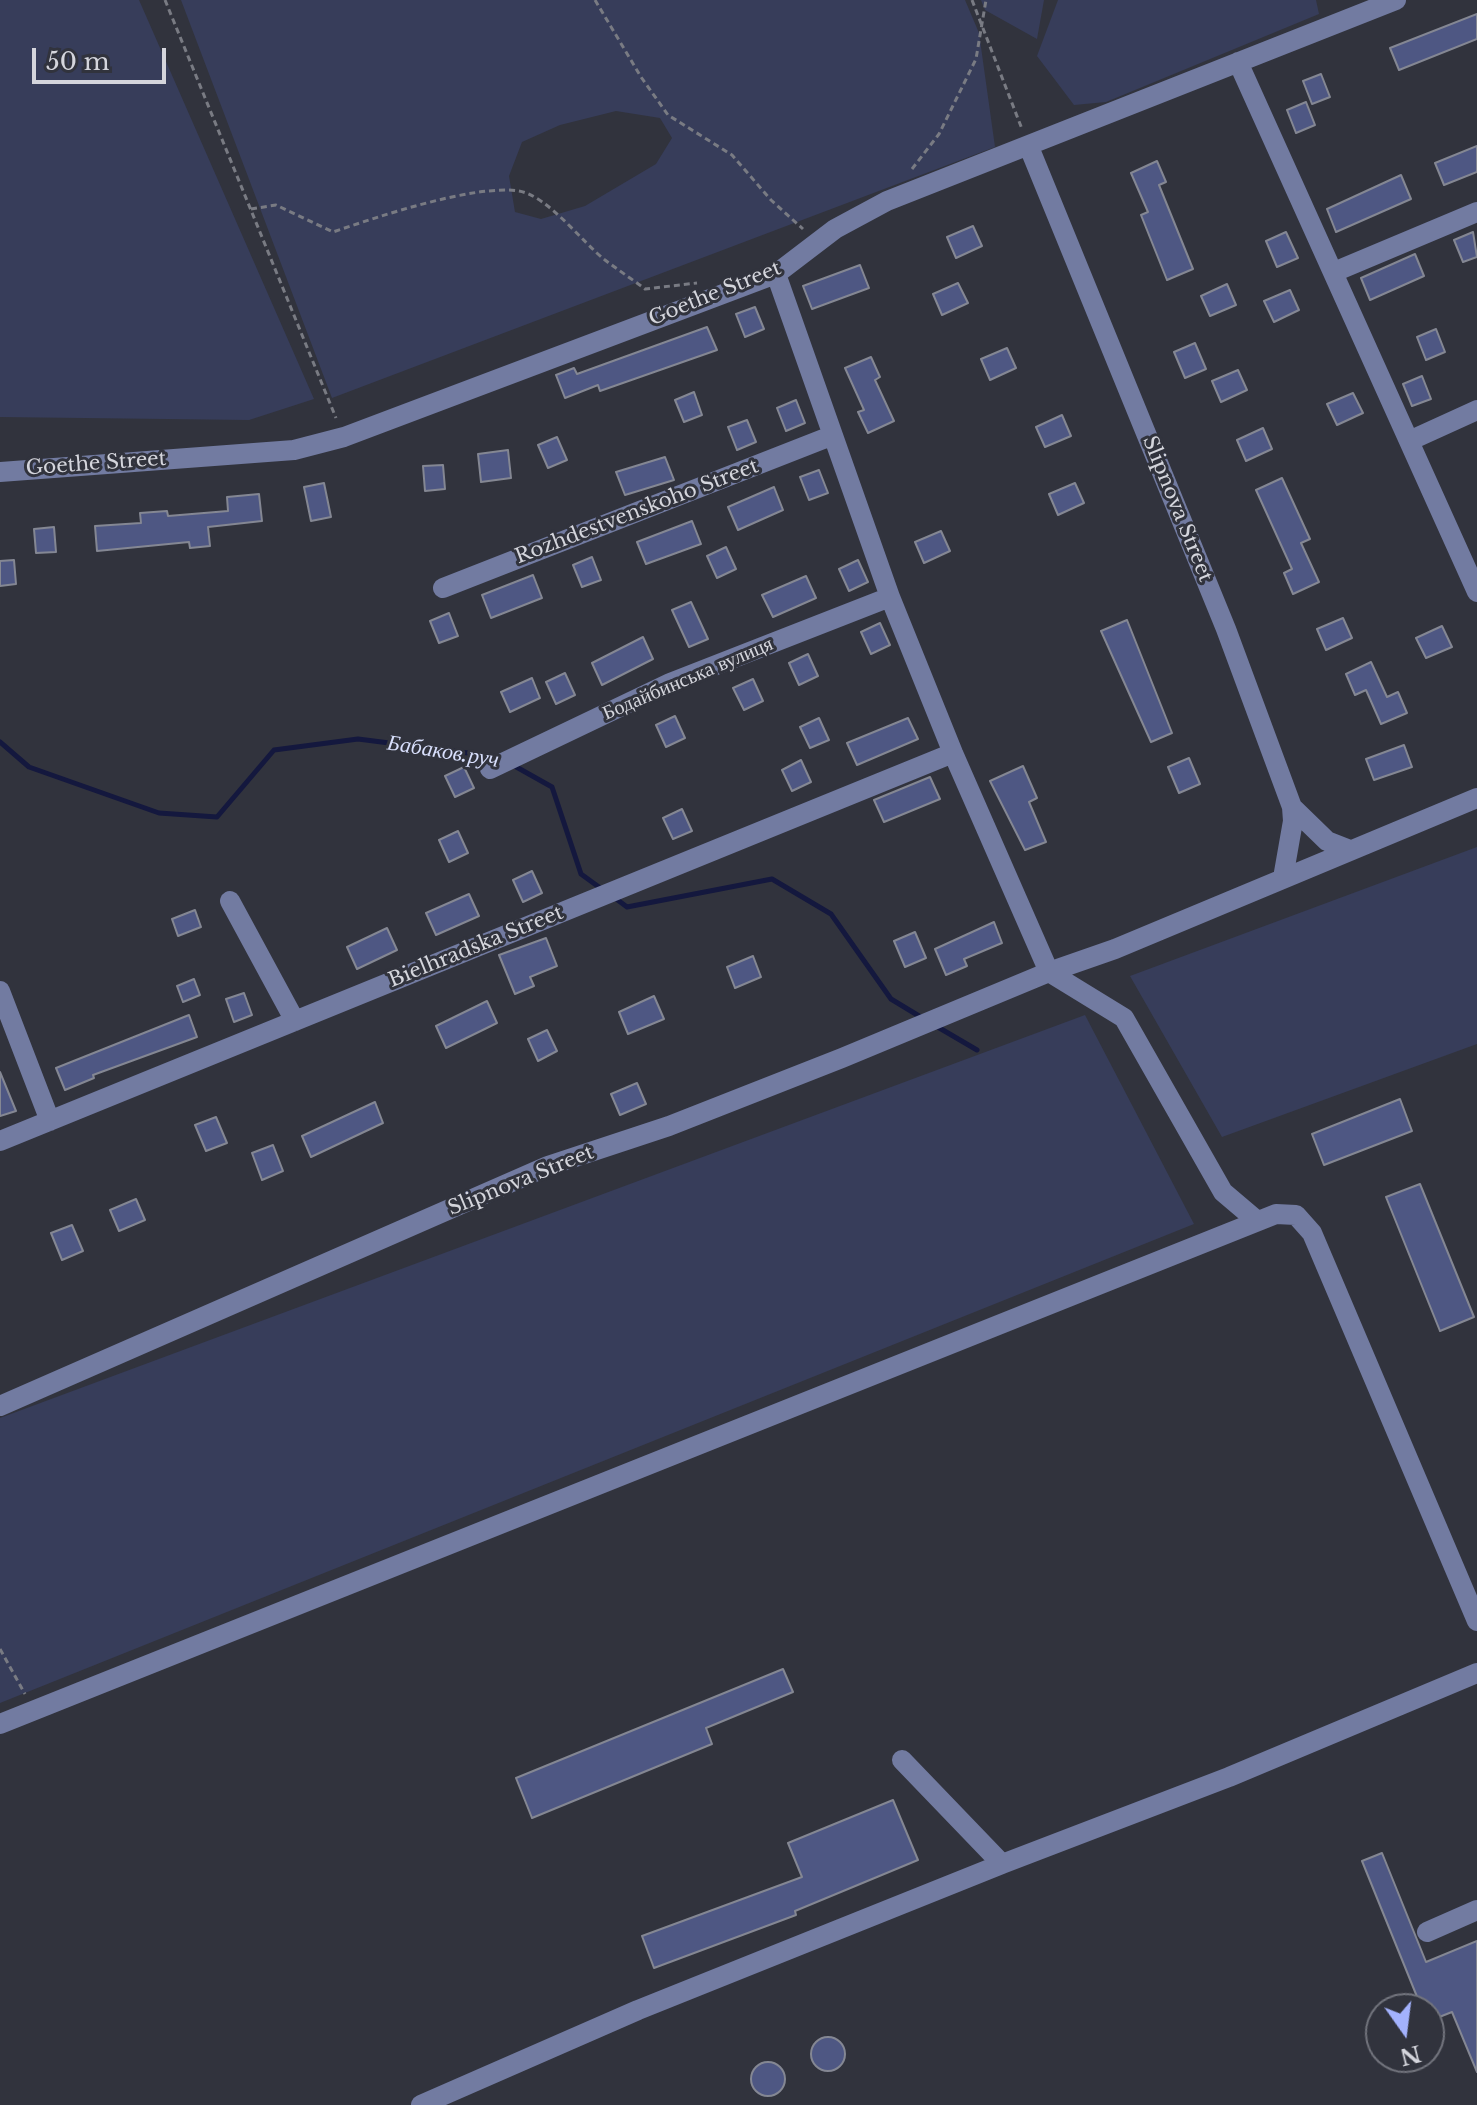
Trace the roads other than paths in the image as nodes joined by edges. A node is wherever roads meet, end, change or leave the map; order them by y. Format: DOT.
graph roads {
  1 [pos="1396,0"];
  2 [pos="1238,62"];
  3 [pos="1029,147"];
  4 [pos="1477,212"];
  5 [pos="1334,272"];
  6 [pos="776,274"];
  7 [pos="1477,410"];
  8 [pos="831,436"];
  9 [pos="1409,441"];
  10 [pos="0,472"];
  11 [pos="443,588"];
  12 [pos="1477,592"];
  13 [pos="890,597"];
  14 [pos="953,753"];
  15 [pos="490,769"];
  16 [pos="1477,798"];
  17 [pos="1292,807"];
  18 [pos="1350,850"];
  19 [pos="1283,878"];
  20 [pos="230,901"];
  21 [pos="1049,972"];
  22 [pos="0,991"];
  23 [pos="295,1021"];
  24 [pos="50,1121"];
  25 [pos="0,1141"];
  26 [pos="1256,1220"];
  27 [pos="0,1406"];
  28 [pos="1477,1621"];
  29 [pos="1477,1673"];
  30 [pos="0,1724"];
  31 [pos="902,1760"];
  32 [pos="1002,1864"];
  33 [pos="1477,1910"];
  34 [pos="1427,1932"];
  35 [pos="421,2105"];
  1 -- 2 [label="street, Goethe Street"];
  2 -- 3 [label="street, Goethe Street"];
  2 -- 5 [label="street"];
  3 -- 6 [label="street, Goethe Street"];
  3 -- 17 [label="street, Slipnova Street"];
  4 -- 5 [label="street"];
  5 -- 9 [label="street"];
  6 -- 8 [label="street"];
  6 -- 10 [label="street, Goethe Street"];
  7 -- 9 [label="street"];
  8 -- 11 [label="street, Rozhdestvenskoho Street"];
  8 -- 13 [label="street"];
  9 -- 12 [label="street"];
  13 -- 14 [label="street"];
  13 -- 15 [label="street, Бодайбинська вулиця"];
  14 -- 21 [label="street"];
  14 -- 23 [label="street, Bielhradska Street"];
  16 -- 18 [label="street, Slipnova Street"];
  17 -- 18 [label="street"];
  17 -- 19 [label="street, Slipnova Street"];
  18 -- 19 [label="street, Slipnova Street"];
  19 -- 21 [label="street, Slipnova Street"];
  20 -- 23 [label="street"];
  21 -- 26 [label="street"];
  21 -- 27 [label="street, Slipnova Street"];
  22 -- 24 [label="street"];
  23 -- 24 [label="street, Bielhradska Street"];
  24 -- 25 [label="street, Bielhradska Street"];
  26 -- 28 [label="street"];
  26 -- 30 [label="street"];
  29 -- 32 [label="street"];
  31 -- 32 [label="street"];
  32 -- 35 [label="street"];
  33 -- 34 [label="street"];
}
